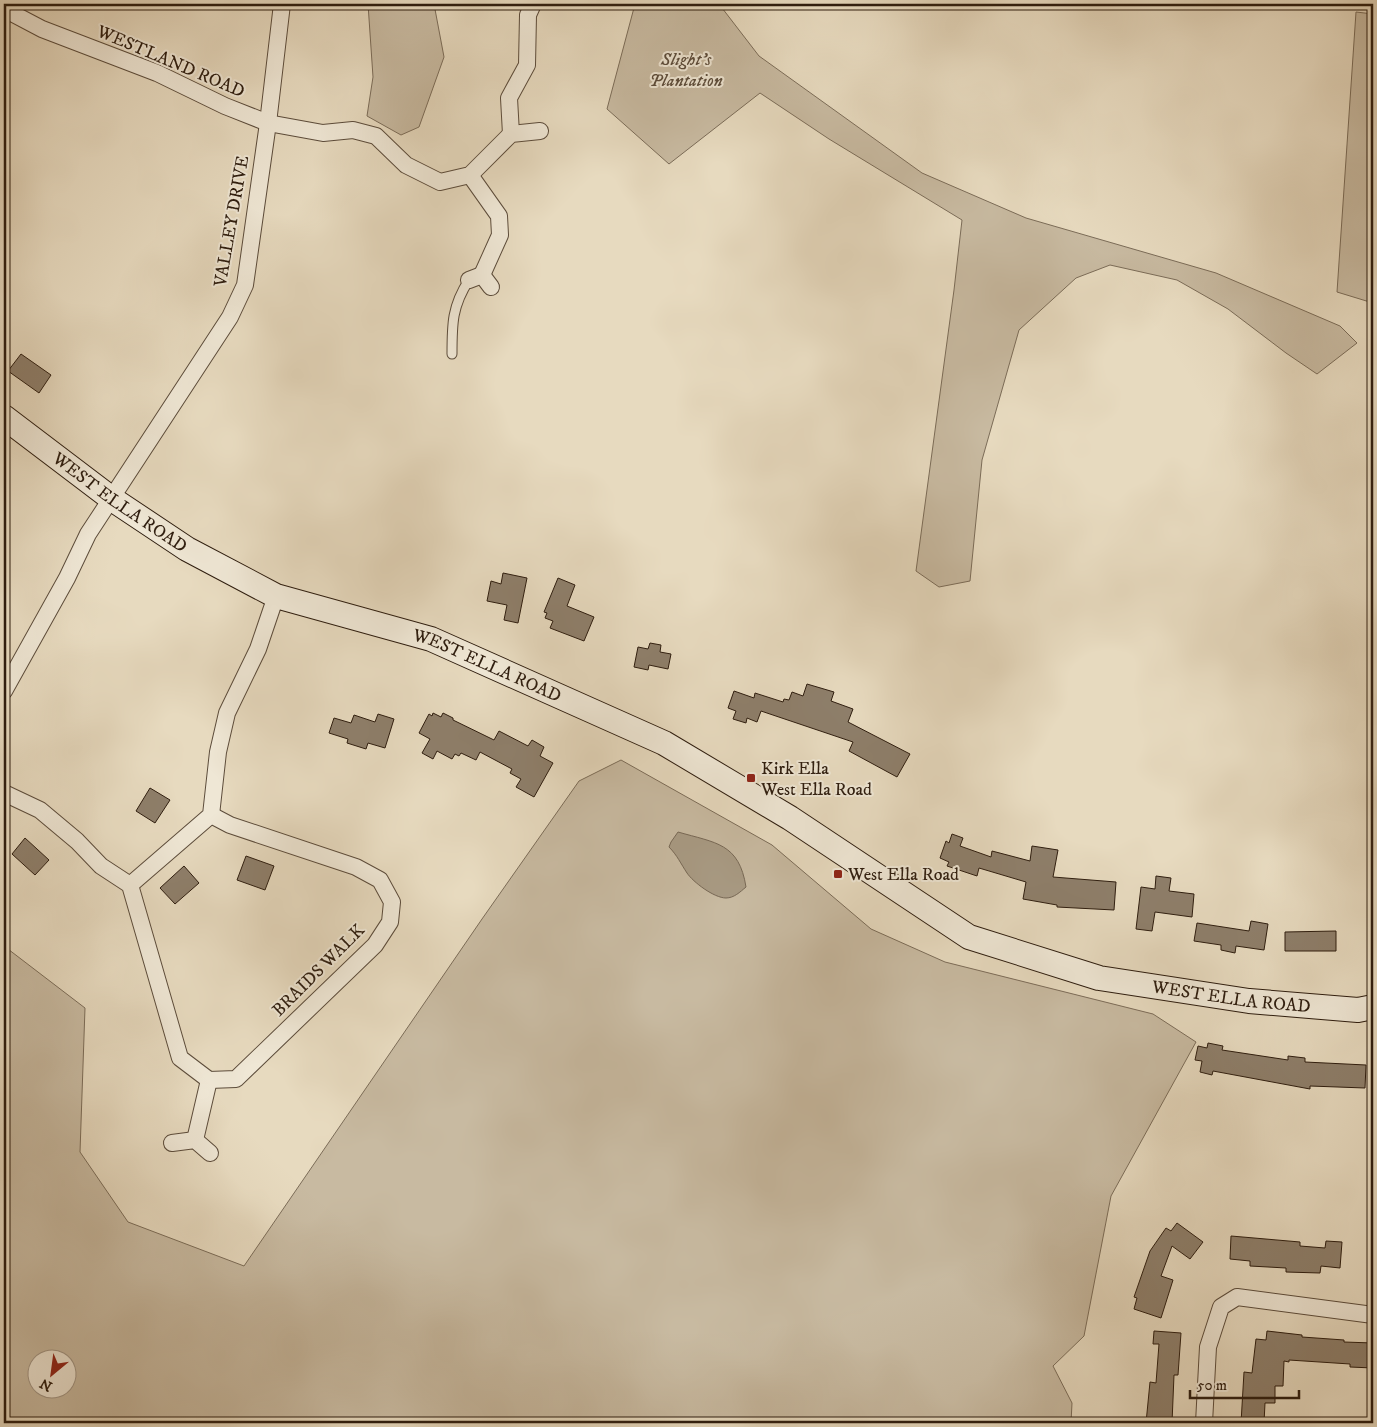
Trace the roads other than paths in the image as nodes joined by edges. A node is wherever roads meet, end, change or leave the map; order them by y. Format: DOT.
graph roads {
  1 [pos="282,4"];
  2 [pos="533,4"];
  3 [pos="4,9"];
  4 [pos="268,123"];
  5 [pos="540,131"];
  6 [pos="511,134"];
  7 [pos="470,175"];
  8 [pos="481,281"];
  9 [pos="452,354"];
  10 [pos="4,417"];
  11 [pos="112,500"];
  12 [pos="276,596"];
  13 [pos="4,691"];
  14 [pos="4,793"];
  15 [pos="211,815"];
  16 [pos="130,884"];
  17 [pos="1373,1007"];
  18 [pos="209,1080"];
  19 [pos="195,1140"];
  20 [pos="172,1144"];
  21 [pos="210,1153"];
  22 [pos="1373,1315"];
  23 [pos="1204,1423"];
  1 -- 4 [label="street, VALLEY DRIVE"];
  2 -- 6 [label="street"];
  3 -- 4 [label="street, WESTLAND ROAD"];
  4 -- 7 [label="street, WESTLAND ROAD"];
  4 -- 11 [label="street, VALLEY DRIVE"];
  5 -- 6 [label="street"];
  6 -- 7 [label="street"];
  7 -- 8 [label="street"];
  8 -- 9 [label="lane"];
  10 -- 11 [label="street, WEST ELLA ROAD"];
  11 -- 12 [label="street, WEST ELLA ROAD"];
  11 -- 13 [label="street, VALLEY DRIVE"];
  12 -- 15 [label="street"];
  12 -- 17 [label="street, WEST ELLA ROAD"];
  14 -- 16 [label="street"];
  15 -- 16 [label="street"];
  15 -- 18 [label="street, BRAIDS WALK"];
  16 -- 18 [label="street"];
  18 -- 19 [label="street"];
  19 -- 20 [label="street"];
  19 -- 21 [label="street"];
  22 -- 23 [label="street"];
}
